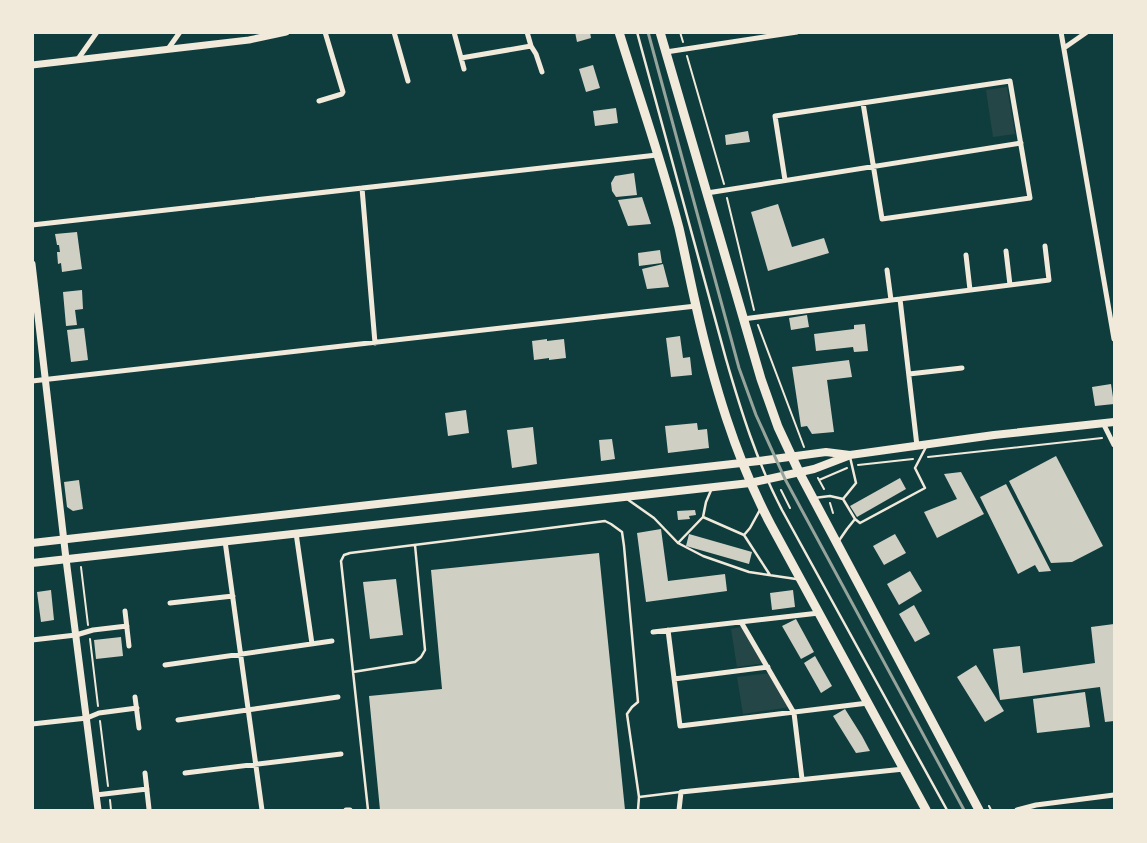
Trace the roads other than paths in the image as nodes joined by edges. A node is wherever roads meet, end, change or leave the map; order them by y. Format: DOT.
graph roads {
  1 [pos="97,32"];
  2 [pos="180,32"];
  3 [pos="286,32"];
  4 [pos="326,32"];
  5 [pos="394,32"];
  6 [pos="454,32"];
  7 [pos="527,32"];
  8 [pos="619,32"];
  9 [pos="637,32"];
  10 [pos="660,32"];
  11 [pos="797,32"];
  12 [pos="1061,32"];
  13 [pos="1087,32"];
  14 [pos="531,46"];
  15 [pos="1064,48"];
  16 [pos="168,49"];
  17 [pos="666,52"];
  18 [pos="461,58"];
  19 [pos="78,60"];
  20 [pos="32,64"];
  21 [pos="464,69"];
  22 [pos="542,72"];
  23 [pos="408,81"];
  24 [pos="319,101"];
  25 [pos="863,103"];
  26 [pos="1021,143"];
  27 [pos="657,155"];
  28 [pos="873,166"];
  29 [pos="785,180"];
  30 [pos="362,188"];
  31 [pos="706,193"];
  32 [pos="32,225"];
  33 [pos="1045,246"];
  34 [pos="1006,251"];
  35 [pos="966,255"];
  36 [pos="32,264"];
  37 [pos="887,270"];
  38 [pos="1010,285"];
  39 [pos="970,290"];
  40 [pos="900,299"];
  41 [pos="891,300"];
  42 [pos="1114,302"];
  43 [pos="696,306"];
  44 [pos="1109,306"];
  45 [pos="743,319"];
  46 [pos="1114,339"];
  47 [pos="375,343"];
  48 [pos="962,368"];
  49 [pos="909,374"];
  50 [pos="46,380"];
  51 [pos="32,382"];
  52 [pos="1114,422"];
  53 [pos="1103,423"];
  54 [pos="928,444"];
  55 [pos="1114,445"];
  56 [pos="917,446"];
  57 [pos="850,455"];
  58 [pos="791,456"];
  59 [pos="759,461"];
  60 [pos="742,463"];
  61 [pos="799,472"];
  62 [pos="766,479"];
  63 [pos="750,483"];
  64 [pos="712,487"];
  65 [pos="625,497"];
  66 [pos="813,498"];
  67 [pos="843,499"];
  68 [pos="762,507"];
  69 [pos="703,517"];
  70 [pos="855,519"];
  71 [pos="296,533"];
  72 [pos="744,535"];
  73 [pos="64,539"];
  74 [pos="225,541"];
  75 [pos="32,543"];
  76 [pos="678,543"];
  77 [pos="838,544"];
  78 [pos="415,545"];
  79 [pos="66,559"];
  80 [pos="32,563"];
  81 [pos="771,576"];
  82 [pos="800,579"];
  83 [pos="233,596"];
  84 [pos="170,603"];
  85 [pos="125,611"];
  86 [pos="819,613"];
  87 [pos="742,622"];
  88 [pos="127,626"];
  89 [pos="668,630"];
  90 [pos="653,632"];
  91 [pos="76,635"];
  92 [pos="32,640"];
  93 [pos="332,641"];
  94 [pos="312,644"];
  95 [pos="129,646"];
  96 [pos="241,654"];
  97 [pos="165,665"];
  98 [pos="768,668"];
  99 [pos="353,672"];
  100 [pos="674,679"];
  101 [pos="135,697"];
  102 [pos="338,697"];
  103 [pos="868,703"];
  104 [pos="137,708"];
  105 [pos="248,710"];
  106 [pos="794,713"];
  107 [pos="86,718"];
  108 [pos="178,720"];
  109 [pos="32,724"];
  110 [pos="139,728"];
  111 [pos="341,754"];
  112 [pos="256,764"];
  113 [pos="904,768"];
  114 [pos="144,773"];
  115 [pos="185,774"];
  116 [pos="802,779"];
  117 [pos="147,789"];
  118 [pos="681,792"];
  119 [pos="96,795"];
  120 [pos="1114,795"];
  121 [pos="639,797"];
  122 [pos="149,809"];
  123 [pos="98,810"];
  124 [pos="262,810"];
  125 [pos="346,810"];
  126 [pos="350,810"];
  127 [pos="368,810"];
  128 [pos="638,810"];
  129 [pos="679,810"];
  130 [pos="926,810"];
  131 [pos="947,810"];
  132 [pos="979,810"];
  133 [pos="1017,810"];
  1 -- 19 [label="street"];
  2 -- 16 [label="street"];
  3 -- 16 [label="street"];
  4 -- 24 [label="street"];
  5 -- 23 [label="street"];
  6 -- 18 [label="street"];
  7 -- 14 [label="street"];
  8 -- 27 [label="main road"];
  9 -- 59 [label="lane"];
  10 -- 17 [label="main road"];
  11 -- 17 [label="street"];
  12 -- 15 [label="street"];
  13 -- 15 [label="street"];
  14 -- 18 [label="street"];
  14 -- 22 [label="street"];
  15 -- 44 [label="street"];
  16 -- 19 [label="street"];
  17 -- 31 [label="main road"];
  18 -- 21 [label="street"];
  19 -- 20 [label="street"];
  25 -- 26 [label="street"];
  25 -- 28 [label="street"];
  25 -- 29 [label="street"];
  26 -- 28 [label="street"];
  26 -- 28 [label="street"];
  27 -- 30 [label="street"];
  27 -- 43 [label="main road"];
  28 -- 29 [label="street"];
  29 -- 31 [label="street"];
  30 -- 32 [label="street"];
  30 -- 47 [label="street"];
  31 -- 45 [label="main road"];
  33 -- 38 [label="street"];
  34 -- 38 [label="street"];
  35 -- 39 [label="street"];
  36 -- 50 [label="street"];
  37 -- 41 [label="street"];
  38 -- 39 [label="street"];
  39 -- 40 [label="street"];
  40 -- 41 [label="street"];
  40 -- 49 [label="street"];
  41 -- 45 [label="street"];
  42 -- 44 [label="street"];
  43 -- 47 [label="street"];
  43 -- 60 [label="main road"];
  44 -- 46 [label="street"];
  45 -- 58 [label="main road"];
  47 -- 50 [label="street"];
  48 -- 49 [label="street"];
  49 -- 56 [label="street"];
  50 -- 51 [label="street"];
  50 -- 73 [label="street"];
  52 -- 53 [label="main road"];
  53 -- 54 [label="main road"];
  53 -- 55 [label="street"];
  54 -- 56 [label="main road"];
  54 -- 70 [label="lane"];
  56 -- 57 [label="main road"];
  57 -- 58 [label="main road"];
  57 -- 61 [label="main road"];
  57 -- 67 [label="lane"];
  58 -- 59 [label="main road"];
  58 -- 61 [label="main road"];
  59 -- 60 [label="main road"];
  59 -- 62 [label="lane"];
  60 -- 63 [label="main road"];
  60 -- 73 [label="main road"];
  61 -- 62 [label="main road"];
  61 -- 66 [label="main road"];
  62 -- 63 [label="main road"];
  62 -- 131 [label="lane"];
  63 -- 64 [label="main road"];
  63 -- 68 [label="main road"];
  64 -- 65 [label="main road"];
  64 -- 69 [label="lane"];
  65 -- 71 [label="main road"];
  65 -- 76 [label="lane"];
  66 -- 67 [label="lane"];
  66 -- 77 [label="main road"];
  67 -- 70 [label="lane"];
  68 -- 72 [label="lane"];
  68 -- 82 [label="main road"];
  69 -- 72 [label="lane"];
  69 -- 76 [label="lane"];
  70 -- 77 [label="lane"];
  71 -- 74 [label="main road"];
  71 -- 94 [label="street"];
  72 -- 81 [label="lane"];
  73 -- 75 [label="main road"];
  73 -- 79 [label="street"];
  74 -- 79 [label="main road"];
  74 -- 83 [label="street"];
  76 -- 81 [label="lane"];
  77 -- 132 [label="main road"];
  78 -- 99 [label="lane"];
  78 -- 99 [label="lane"];
  78 -- 121 [label="lane"];
  79 -- 80 [label="main road"];
  79 -- 91 [label="street"];
  81 -- 82 [label="lane"];
  82 -- 86 [label="main road"];
  83 -- 84 [label="street"];
  83 -- 96 [label="street"];
  85 -- 88 [label="street"];
  86 -- 87 [label="street"];
  86 -- 103 [label="main road"];
  87 -- 89 [label="street"];
  87 -- 98 [label="street"];
  88 -- 91 [label="street"];
  88 -- 95 [label="street"];
  89 -- 90 [label="street"];
  89 -- 100 [label="street"];
  91 -- 92 [label="street"];
  91 -- 107 [label="street"];
  93 -- 94 [label="street"];
  94 -- 96 [label="street"];
  96 -- 97 [label="street"];
  96 -- 105 [label="street"];
  98 -- 100 [label="street"];
  98 -- 106 [label="street"];
  99 -- 127 [label="lane"];
  100 -- 106 [label="street"];
  101 -- 104 [label="street"];
  102 -- 105 [label="street"];
  103 -- 106 [label="street"];
  103 -- 113 [label="main road"];
  104 -- 107 [label="street"];
  104 -- 110 [label="street"];
  105 -- 108 [label="street"];
  105 -- 112 [label="street"];
  106 -- 116 [label="street"];
  107 -- 109 [label="street"];
  107 -- 119 [label="street"];
  111 -- 112 [label="street"];
  112 -- 115 [label="street"];
  112 -- 124 [label="street"];
  113 -- 116 [label="street"];
  113 -- 130 [label="main road"];
  114 -- 117 [label="street"];
  116 -- 118 [label="street"];
  117 -- 119 [label="street"];
  117 -- 122 [label="street"];
  118 -- 121 [label="lane"];
  118 -- 129 [label="street"];
  119 -- 123 [label="street"];
  120 -- 133 [label="street"];
  121 -- 128 [label="lane"];
  125 -- 126 [label="street"];
}
